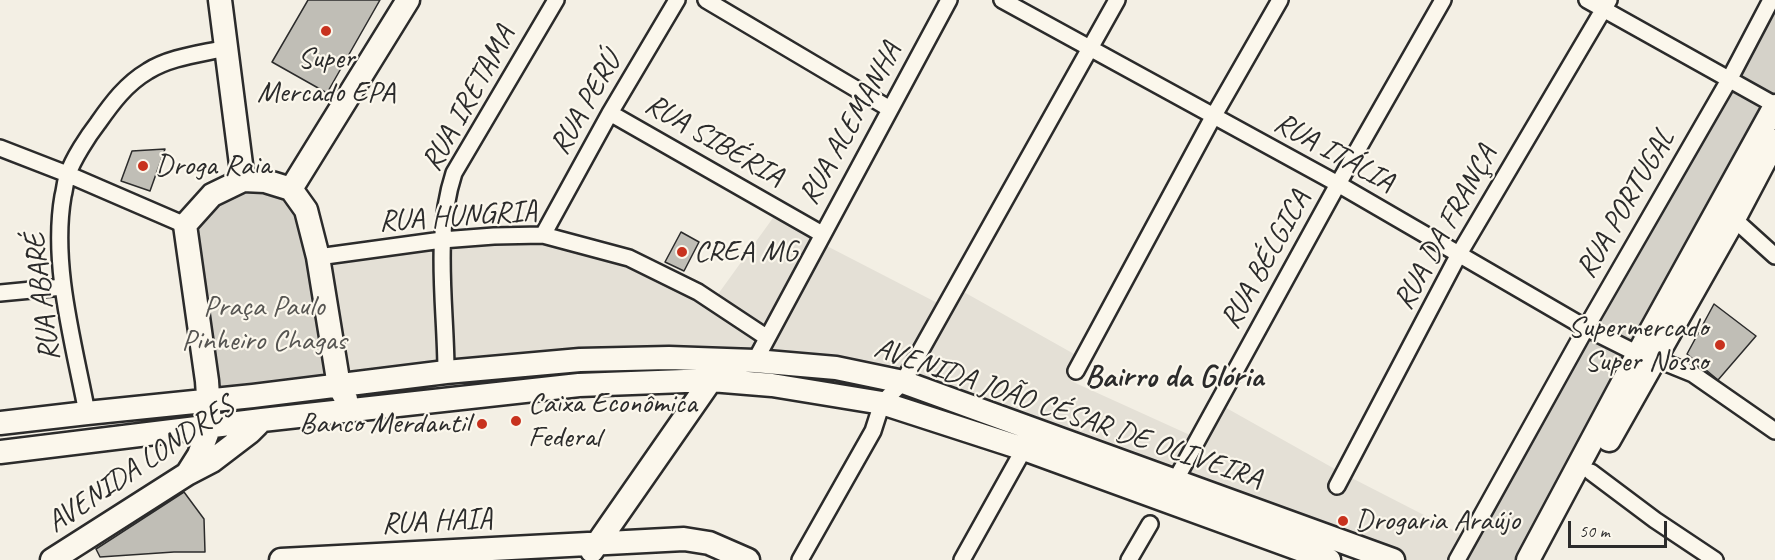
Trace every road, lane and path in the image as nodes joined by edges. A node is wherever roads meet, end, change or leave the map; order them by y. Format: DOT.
graph roads {
  1 [pos="220,0"];
  2 [pos="408,0"];
  3 [pos="556,0"];
  4 [pos="677,0"];
  5 [pos="706,0"];
  6 [pos="950,0"];
  7 [pos="1002,0"];
  8 [pos="1117,0"];
  9 [pos="1280,0"];
  10 [pos="1443,0"];
  11 [pos="1587,0"];
  12 [pos="1771,0"];
  13 [pos="1606,4"];
  14 [pos="226,48"];
  15 [pos="1089,48"];
  16 [pos="1729,80"];
  17 [pos="1775,106"];
  18 [pos="890,109"];
  19 [pos="610,113"];
  20 [pos="1213,117"];
  21 [pos="1775,141"];
  22 [pos="0,148"];
  23 [pos="68,174"];
  24 [pos="243,180"];
  25 [pos="1338,184"];
  26 [pos="291,189"];
  27 [pos="1734,219"];
  28 [pos="186,225"];
  29 [pos="822,234"];
  30 [pos="543,235"];
  31 [pos="442,240"];
  32 [pos="1459,254"];
  33 [pos="1775,256"];
  34 [pos="318,257"];
  35 [pos="63,287"];
  36 [pos="0,293"];
  37 [pos="1587,328"];
  38 [pos="766,337"];
  39 [pos="1647,357"];
  40 [pos="754,361"];
  41 [pos="1076,371"];
  42 [pos="446,372"];
  43 [pos="711,380"];
  44 [pos="903,382"];
  45 [pos="339,386"];
  46 [pos="209,401"];
  47 [pos="882,403"];
  48 [pos="354,410"];
  49 [pos="87,413"];
  50 [pos="915,414"];
  51 [pos="262,420"];
  52 [pos="0,423"];
  53 [pos="210,426"];
  54 [pos="1775,431"];
  55 [pos="1024,449"];
  56 [pos="0,452"];
  57 [pos="1591,472"];
  58 [pos="187,474"];
  59 [pos="1175,481"];
  60 [pos="1337,486"];
  61 [pos="1150,524"];
  62 [pos="592,552"];
  63 [pos="1295,554"];
  64 [pos="52,560"];
  65 [pos="280,560"];
  66 [pos="309,560"];
  67 [pos="748,560"];
  68 [pos="800,560"];
  69 [pos="962,560"];
  70 [pos="1129,560"];
  71 [pos="1329,560"];
  72 [pos="1393,560"];
  73 [pos="1457,560"];
  74 [pos="1528,560"];
  75 [pos="1544,560"];
  76 [pos="1715,560"];
  1 -- 14 [label="street"];
  2 -- 26 [label="street"];
  3 -- 31 [label="street, RUA IRETAMA"];
  4 -- 19 [label="street, RUA PERÚ"];
  5 -- 18 [label="street"];
  6 -- 18 [label="street, RUA ALEMANHA"];
  7 -- 15 [label="street, RUA ITÁLIA"];
  8 -- 15 [label="street"];
  9 -- 20 [label="street"];
  10 -- 25 [label="street, RUA BÉLGICA"];
  11 -- 13 [label="street"];
  12 -- 16 [label="street, RUA PORTUGAL"];
  13 -- 16 [label="street"];
  13 -- 32 [label="street, RUA DA FRANÇA"];
  14 -- 23 [label="street, RUA ABARÉ"];
  14 -- 24 [label="street"];
  15 -- 20 [label="street, RUA ITÁLIA"];
  15 -- 44 [label="street"];
  16 -- 17 [label="street"];
  16 -- 37 [label="street, RUA PORTUGAL"];
  17 -- 39 [label="street"];
  18 -- 29 [label="street, RUA ALEMANHA"];
  19 -- 29 [label="street, RUA SIBÉRIA"];
  19 -- 30 [label="street, RUA PERÚ"];
  20 -- 25 [label="street, RUA ITÁLIA"];
  20 -- 41 [label="street"];
  21 -- 27 [label="street"];
  22 -- 23 [label="street"];
  23 -- 28 [label="street"];
  23 -- 35 [label="street, RUA ABARÉ"];
  24 -- 26 [label="street"];
  24 -- 28 [label="street"];
  25 -- 32 [label="street, RUA ITÁLIA"];
  25 -- 59 [label="street, RUA BÉLGICA"];
  26 -- 34 [label="street"];
  27 -- 33 [label="street"];
  27 -- 39 [label="street"];
  28 -- 46 [label="street"];
  29 -- 38 [label="street, RUA ALEMANHA"];
  30 -- 31 [label="street, RUA HUNGRIA"];
  30 -- 38 [label="street, RUA HUNGRIA"];
  31 -- 34 [label="street, RUA HUNGRIA"];
  31 -- 42 [label="street, RUA IRETAMA"];
  32 -- 37 [label="street, RUA ITÁLIA"];
  32 -- 60 [label="street, RUA DA FRANÇA"];
  34 -- 45 [label="street"];
  35 -- 36 [label="street"];
  35 -- 49 [label="street, RUA ABARÉ"];
  37 -- 39 [label="street, RUA ITÁLIA"];
  37 -- 73 [label="street, RUA PORTUGAL"];
  38 -- 40 [label="street"];
  39 -- 54 [label="street, RUA ITÁLIA"];
  39 -- 57 [label="street"];
  39 -- 74 [label="street"];
  40 -- 42 [label="street, AVENIDA JOÃO CÉSAR DE OLIVEIRA"];
  40 -- 44 [label="street, AVENIDA JOÃO CÉSAR DE OLIVEIRA"];
  42 -- 45 [label="street, AVENIDA JOÃO CÉSAR DE OLIVEIRA"];
  43 -- 47 [label="street, AVENIDA JOÃO CÉSAR DE OLIVEIRA"];
  43 -- 48 [label="street, AVENIDA JOÃO CÉSAR DE OLIVEIRA"];
  43 -- 62 [label="street"];
  44 -- 47 [label="street"];
  44 -- 50 [label="street"];
  44 -- 59 [label="street, AVENIDA JOÃO CÉSAR DE OLIVEIRA"];
  45 -- 46 [label="street, AVENIDA JOÃO CÉSAR DE OLIVEIRA"];
  45 -- 48 [label="street"];
  46 -- 49 [label="street, AVENIDA JOÃO CÉSAR DE OLIVEIRA"];
  46 -- 53 [label="street"];
  47 -- 50 [label="street, AVENIDA JOÃO CÉSAR DE OLIVEIRA"];
  47 -- 68 [label="street"];
  48 -- 51 [label="street, AVENIDA JOÃO CÉSAR DE OLIVEIRA"];
  49 -- 52 [label="street, AVENIDA JOÃO CÉSAR DE OLIVEIRA"];
  50 -- 55 [label="street, AVENIDA JOÃO CÉSAR DE OLIVEIRA"];
  51 -- 53 [label="street, AVENIDA JOÃO CÉSAR DE OLIVEIRA"];
  51 -- 58 [label="street, AVENIDA LONDRES"];
  53 -- 56 [label="street, AVENIDA JOÃO CÉSAR DE OLIVEIRA"];
  53 -- 58 [label="street"];
  55 -- 63 [label="street, AVENIDA JOÃO CÉSAR DE OLIVEIRA"];
  55 -- 69 [label="street"];
  57 -- 75 [label="street"];
  57 -- 76 [label="street"];
  58 -- 64 [label="street, AVENIDA LONDRES"];
  59 -- 72 [label="street, AVENIDA JOÃO CÉSAR DE OLIVEIRA"];
  61 -- 70 [label="street"];
  62 -- 66 [label="street, RUA HAIA"];
  62 -- 67 [label="street, RUA HAIA"];
  63 -- 71 [label="street, AVENIDA JOÃO CÉSAR DE OLIVEIRA"];
  65 -- 66 [label="street, RUA HAIA"];
}
